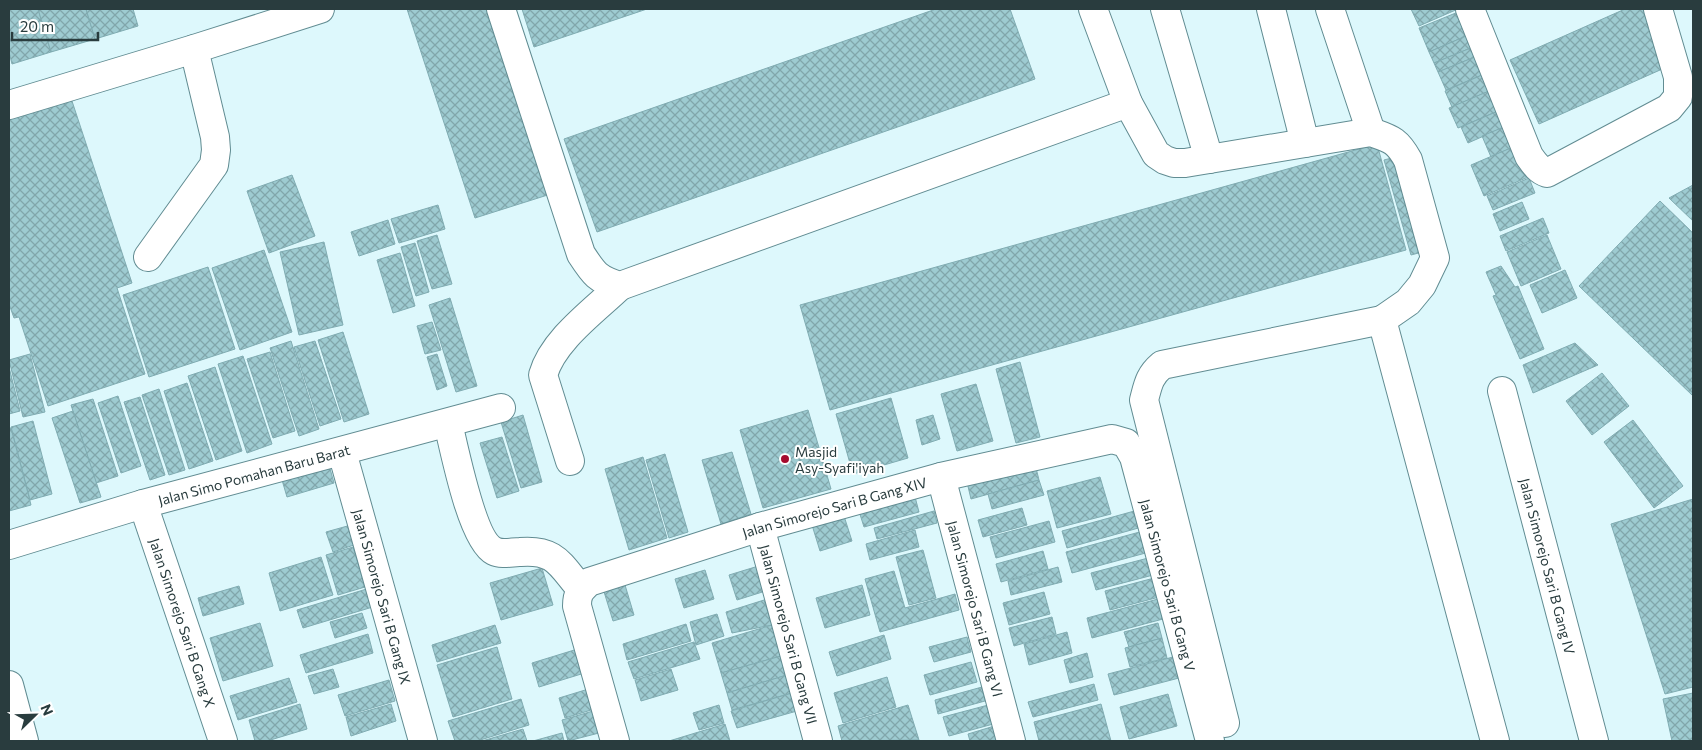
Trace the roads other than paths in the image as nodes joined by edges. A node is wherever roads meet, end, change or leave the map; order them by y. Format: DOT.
graph roads {
  1 [pos="320,9"];
  2 [pos="502,9"];
  3 [pos="1093,9"];
  4 [pos="1165,9"];
  5 [pos="1271,9"];
  6 [pos="1330,9"];
  7 [pos="1470,9"];
  8 [pos="1658,9"];
  9 [pos="194,49"];
  10 [pos="1128,103"];
  11 [pos="9,105"];
  12 [pos="1371,132"];
  13 [pos="1305,143"];
  14 [pos="1210,159"];
  15 [pos="148,257"];
  16 [pos="620,286"];
  17 [pos="1382,320"];
  18 [pos="1502,391"];
  19 [pos="501,408"];
  20 [pos="448,423"];
  21 [pos="1112,439"];
  22 [pos="342,452"];
  23 [pos="570,461"];
  24 [pos="941,477"];
  25 [pos="143,504"];
  26 [pos="760,527"];
  27 [pos="9,545"];
  28 [pos="579,598"];
  29 [pos="9,685"];
  30 [pos="24,741"];
  31 [pos="223,741"];
  32 [pos="424,741"];
  33 [pos="615,741"];
  34 [pos="818,741"];
  35 [pos="1011,741"];
  36 [pos="1210,741"];
  37 [pos="1229,741"];
  38 [pos="1495,741"];
  39 [pos="1594,741"];
  1 -- 9 [label="street"];
  2 -- 16 [label="street"];
  3 -- 10 [label="street"];
  4 -- 14 [label="street"];
  5 -- 13 [label="street"];
  6 -- 12 [label="street"];
  7 -- 8 [label="street"];
  9 -- 11 [label="street"];
  9 -- 15 [label="street"];
  10 -- 14 [label="street"];
  10 -- 16 [label="street"];
  12 -- 13 [label="street"];
  12 -- 17 [label="street"];
  13 -- 14 [label="street"];
  16 -- 23 [label="street"];
  17 -- 37 [label="street"];
  17 -- 38 [label="street"];
  18 -- 39 [label="street, Jalan Simorejo Sari B Gang IV"];
  19 -- 20 [label="street, Jalan Simo Pomahan Baru Barat"];
  20 -- 22 [label="street, Jalan Simo Pomahan Baru Barat"];
  20 -- 28 [label="street"];
  21 -- 24 [label="street, Jalan Simorejo Sari B Gang XIV"];
  21 -- 36 [label="street, Jalan Simorejo Sari B Gang V"];
  22 -- 25 [label="street, Jalan Simo Pomahan Baru Barat"];
  22 -- 32 [label="street, Jalan Simorejo Sari B Gang IX"];
  24 -- 26 [label="street, Jalan Simorejo Sari B Gang XIV"];
  24 -- 35 [label="street, Jalan Simorejo Sari B Gang VI"];
  25 -- 27 [label="street, Jalan Simo Pomahan Baru Barat"];
  25 -- 31 [label="street, Jalan Simorejo Sari B Gang X"];
  26 -- 28 [label="street, Jalan Simorejo Sari B Gang XIV"];
  26 -- 34 [label="street, Jalan Simorejo Sari B Gang VII"];
  28 -- 33 [label="street"];
  29 -- 30 [label="street"];
}
